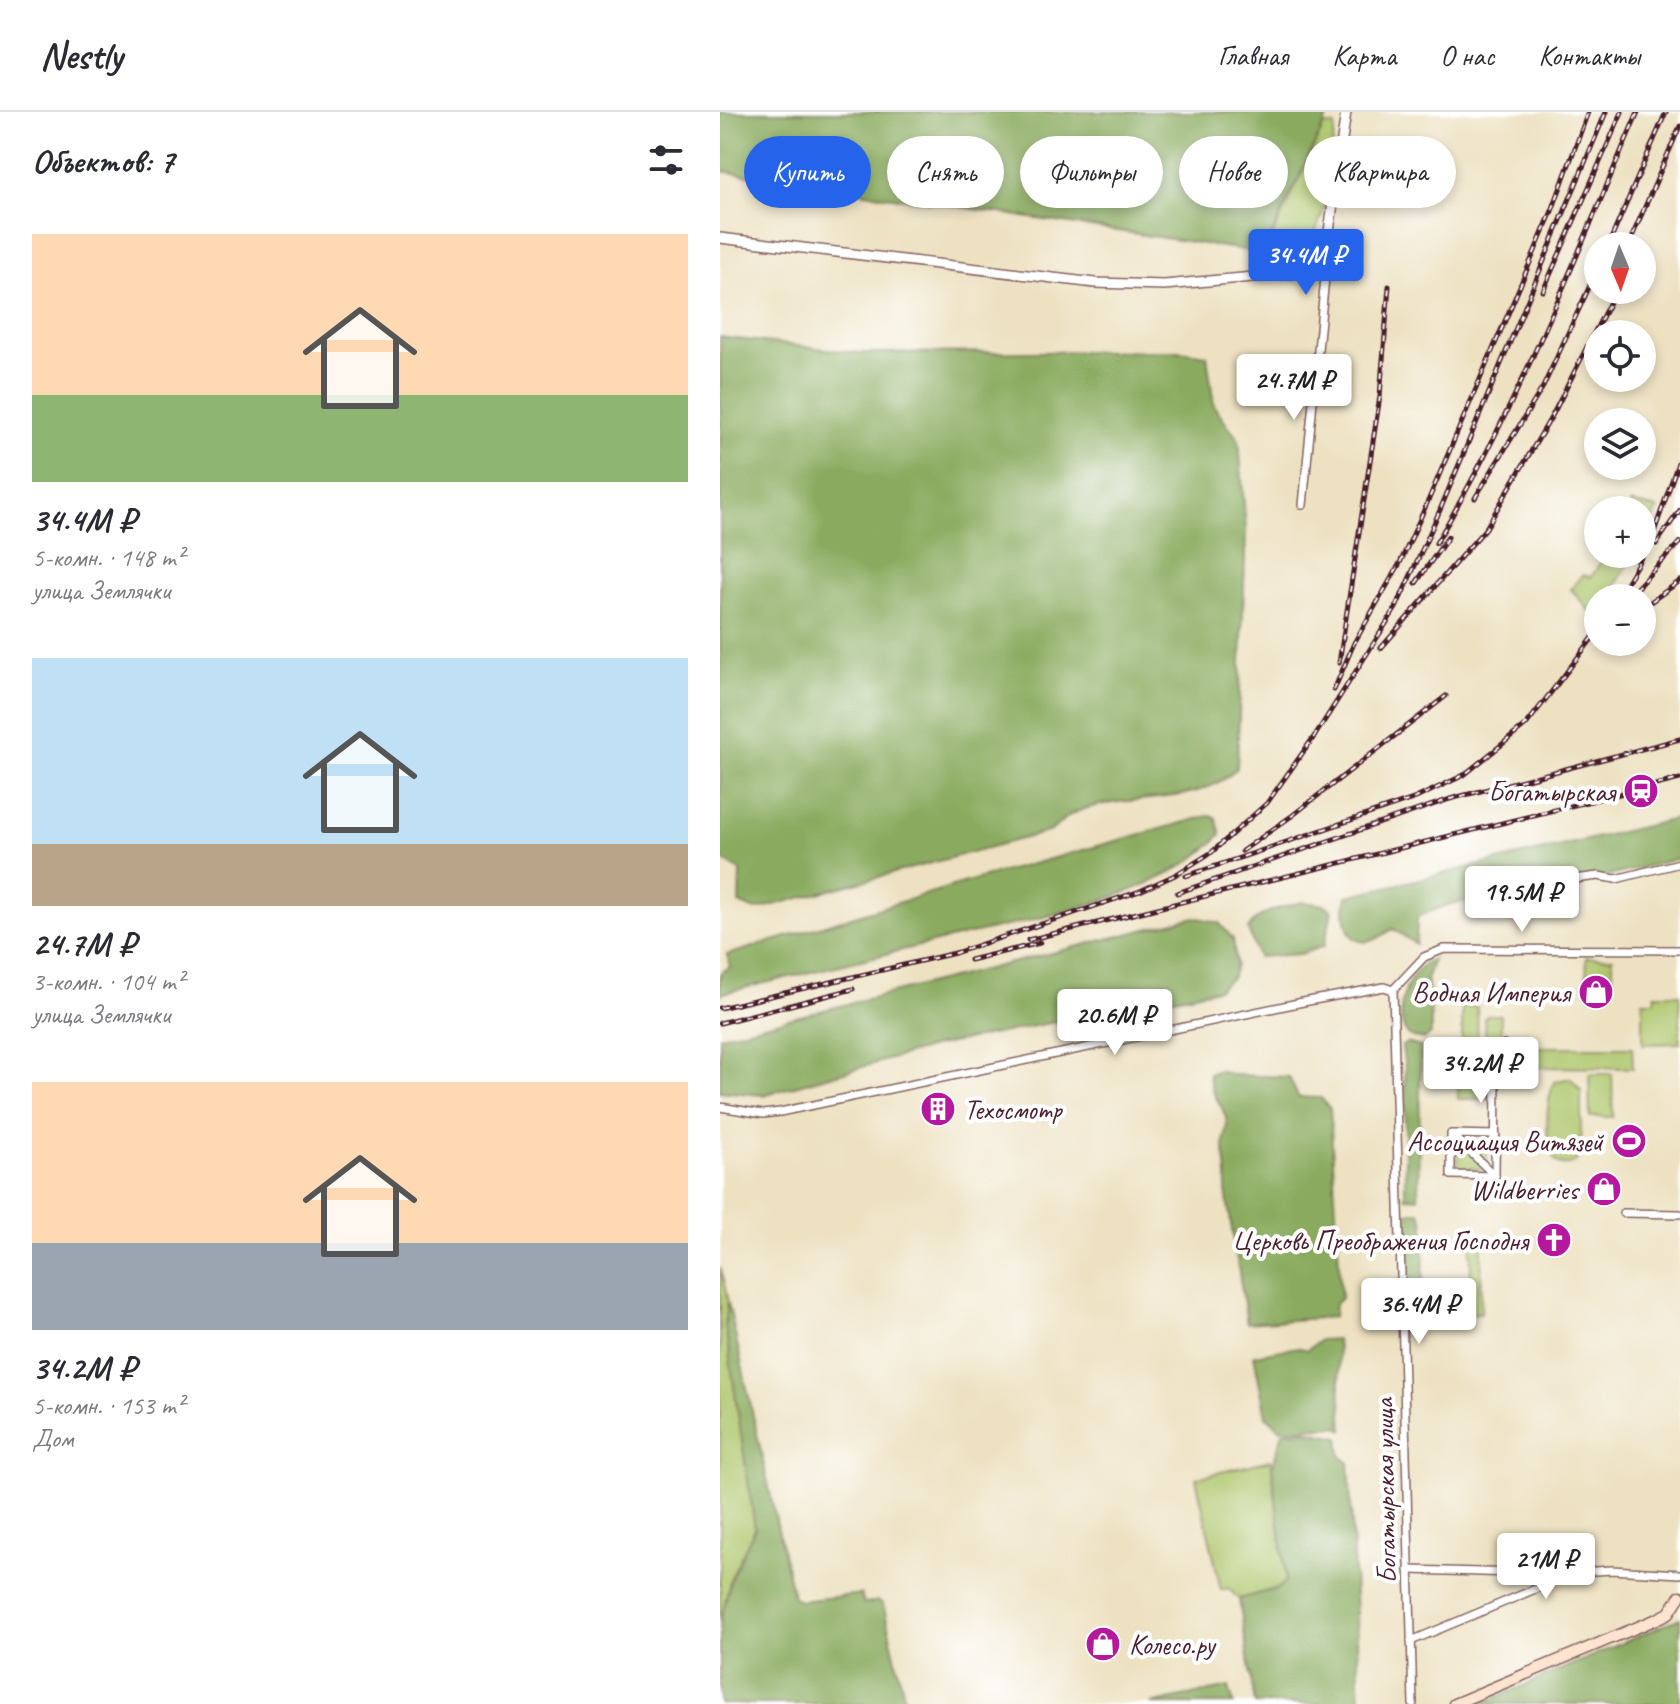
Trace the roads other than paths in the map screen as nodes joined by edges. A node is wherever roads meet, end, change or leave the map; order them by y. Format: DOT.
graph roads {
  1 [pos="1346,112"];
  2 [pos="720,238"];
  3 [pos="1327,255"];
  4 [pos="1303,505"];
  5 [pos="1680,863"];
  6 [pos="1575,879"];
  7 [pos="1680,950"];
  8 [pos="1393,990"];
  9 [pos="1504,1045"];
  10 [pos="720,1107"];
  11 [pos="1458,1134"];
  12 [pos="1496,1135"];
  13 [pos="1495,1176"];
  14 [pos="1623,1213"];
  15 [pos="1680,1214"];
  16 [pos="1409,1570"];
  17 [pos="1551,1574"];
  18 [pos="1680,1574"];
  19 [pos="1680,1596"];
  20 [pos="1411,1641"];
  21 [pos="1413,1704"];
  22 [pos="1454,1704"];
  1 -- 3 [label="street"];
  2 -- 3 [label="street"];
  3 -- 4 [label="street"];
  5 -- 6 [label="street"];
  7 -- 8 [label="street"];
  8 -- 10 [label="street"];
  8 -- 16 [label="street, Богатырская улица"];
  9 -- 12 [label="street"];
  11 -- 12 [label="street"];
  11 -- 13 [label="street"];
  11 -- 13 [label="street"];
  12 -- 13 [label="street"];
  14 -- 15 [label="street"];
  16 -- 17 [label="street"];
  16 -- 20 [label="street, Богатырская улица"];
  17 -- 18 [label="street"];
  17 -- 20 [label="street"];
  19 -- 22 [label="main road"];
  20 -- 21 [label="street, Богатырская улица"];
}
